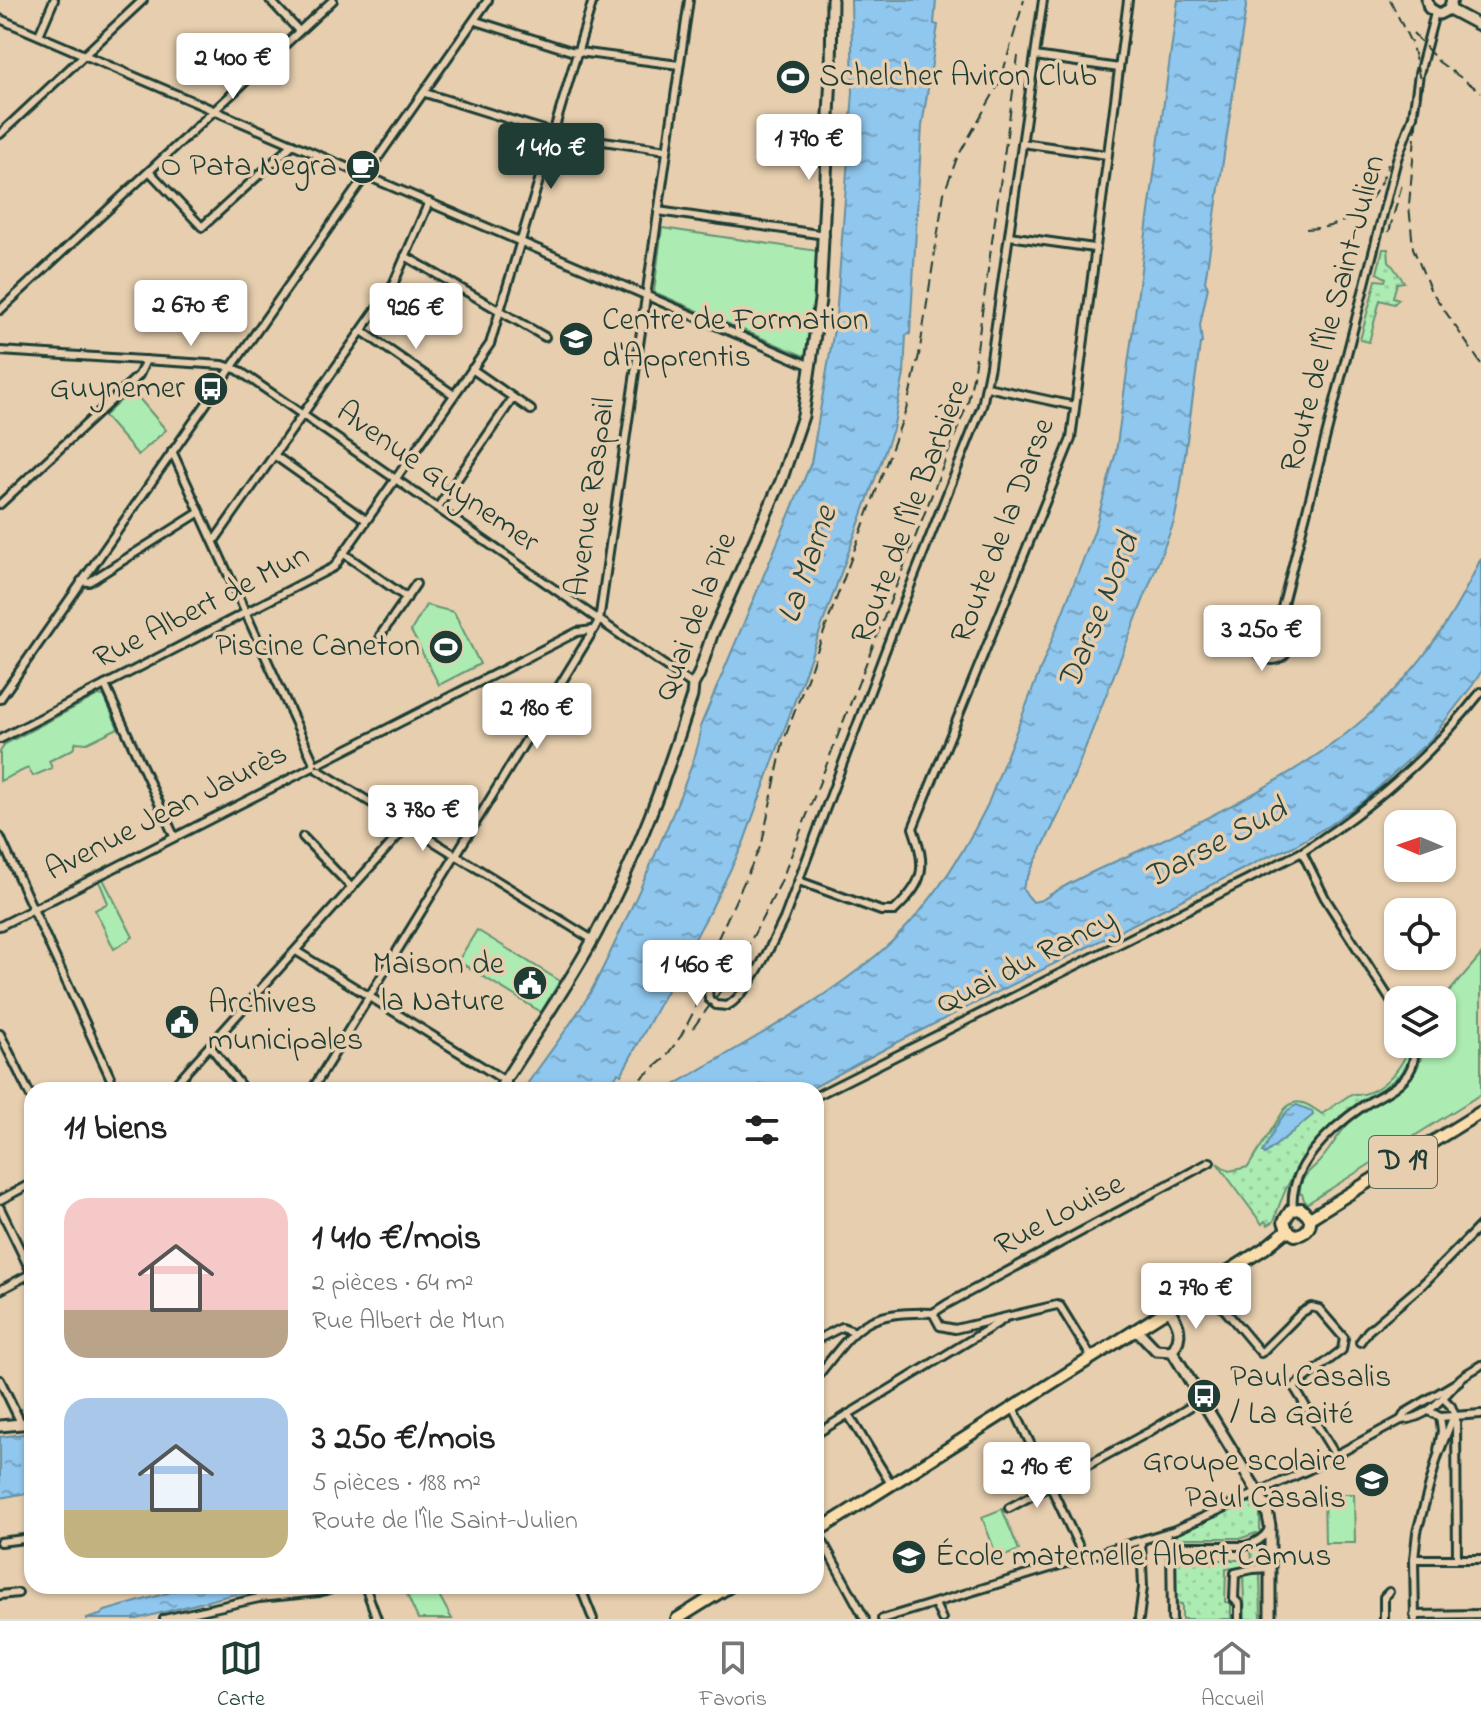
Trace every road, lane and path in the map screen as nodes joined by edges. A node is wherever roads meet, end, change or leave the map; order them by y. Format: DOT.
graph roads {
  1 [pos="54,0"];
  2 [pos="143,0"];
  3 [pos="270,0"];
  4 [pos="333,0"];
  5 [pos="488,0"];
  6 [pos="593,0"];
  7 [pos="689,0"];
  8 [pos="832,0"];
  9 [pos="1043,0"];
  10 [pos="1128,0"];
  11 [pos="1427,0"];
  12 [pos="1452,3"];
  13 [pos="1435,13"];
  14 [pos="0,19"];
  15 [pos="476,21"];
  16 [pos="1481,24"];
  17 [pos="299,31"];
  18 [pos="39,35"];
  19 [pos="578,51"];
  20 [pos="86,54"];
  21 [pos="1035,56"];
  22 [pos="679,65"];
  23 [pos="1119,68"];
  24 [pos="425,93"];
  25 [pos="215,110"];
  26 [pos="554,133"];
  27 [pos="0,134"];
  28 [pos="1022,143"];
  29 [pos="293,144"];
  30 [pos="667,150"];
  31 [pos="1107,155"];
  32 [pos="150,172"];
  33 [pos="366,176"];
  34 [pos="429,202"];
  35 [pos="658,211"];
  36 [pos="824,235"];
  37 [pos="1009,236"];
  38 [pos="520,241"];
  39 [pos="1094,248"];
  40 [pos="405,256"];
  41 [pos="646,295"];
  42 [pos="0,310"];
  43 [pos="500,311"];
  44 [pos="362,331"];
  45 [pos="545,337"];
  46 [pos="0,351"];
  47 [pos="146,360"];
  48 [pos="811,366"];
  49 [pos="232,367"];
  50 [pos="472,369"];
  51 [pos="987,387"];
  52 [pos="454,395"];
  53 [pos="513,398"];
  54 [pos="1075,406"];
  55 [pos="531,410"];
  56 [pos="303,414"];
  57 [pos="172,451"];
  58 [pos="274,455"];
  59 [pos="396,478"];
  60 [pos="0,504"];
  61 [pos="438,507"];
  62 [pos="200,512"];
  63 [pos="366,520"];
  64 [pos="214,541"];
  65 [pos="343,553"];
  66 [pos="81,581"];
  67 [pos="416,584"];
  68 [pos="407,598"];
  69 [pos="246,613"];
  70 [pos="599,621"];
  71 [pos="1277,627"];
  72 [pos="593,630"];
  73 [pos="380,636"];
  74 [pos="105,685"];
  75 [pos="693,685"];
  76 [pos="1481,692"];
  77 [pos="0,699"];
  78 [pos="0,739"];
  79 [pos="316,766"];
  80 [pos="407,826"];
  81 [pos="174,836"];
  82 [pos="0,837"];
  83 [pos="303,837"];
  84 [pos="1302,852"];
  85 [pos="455,855"];
  86 [pos="799,881"];
  87 [pos="352,888"];
  88 [pos="32,908"];
  89 [pos="0,926"];
  90 [pos="593,940"];
  91 [pos="296,951"];
  92 [pos="754,972"];
  93 [pos="1384,990"];
  94 [pos="369,997"];
  95 [pos="0,1034"];
  96 [pos="210,1046"];
  97 [pos="1414,1058"];
  98 [pos="112,1082"];
  99 [pos="177,1082"];
  100 [pos="238,1082"];
  101 [pos="317,1082"];
  102 [pos="500,1082"];
  103 [pos="504,1082"];
  104 [pos="24,1083"];
  105 [pos="824,1092"];
  106 [pos="1481,1112"];
  107 [pos="1210,1162"];
  108 [pos="24,1187"];
  109 [pos="0,1200"];
  110 [pos="0,1208"];
  111 [pos="1293,1209"];
  112 [pos="1310,1218"];
  113 [pos="1481,1225"];
  114 [pos="1287,1230"];
  115 [pos="24,1257"];
  116 [pos="24,1277"];
  117 [pos="1201,1288"];
  118 [pos="0,1290"];
  119 [pos="1169,1309"];
  120 [pos="933,1313"];
  121 [pos="1003,1320"];
  122 [pos="1137,1330"];
  123 [pos="853,1331"];
  124 [pos="824,1336"];
  125 [pos="1360,1342"];
  126 [pos="1172,1351"];
  127 [pos="1092,1358"];
  128 [pos="1481,1365"];
  129 [pos="824,1368"];
  130 [pos="0,1380"];
  131 [pos="1459,1381"];
  132 [pos="1430,1398"];
  133 [pos="1444,1399"];
  134 [pos="1201,1400"];
  135 [pos="1013,1407"];
  136 [pos="1429,1411"];
  137 [pos="848,1414"];
  138 [pos="1481,1414"];
  139 [pos="1454,1415"];
  140 [pos="1440,1417"];
  141 [pos="24,1419"];
  142 [pos="1401,1420"];
  143 [pos="24,1424"];
  144 [pos="0,1426"];
  145 [pos="824,1429"];
  146 [pos="1336,1456"];
  147 [pos="1437,1458"];
  148 [pos="891,1484"];
  149 [pos="1049,1486"];
  150 [pos="1258,1493"];
  151 [pos="1009,1508"];
  152 [pos="1270,1526"];
  153 [pos="824,1527"];
  154 [pos="1166,1534"];
  155 [pos="24,1539"];
  156 [pos="1141,1541"];
  157 [pos="0,1542"];
  158 [pos="824,1546"];
  159 [pos="1171,1546"];
  160 [pos="1084,1557"];
  161 [pos="1414,1559"];
  162 [pos="1457,1559"];
  163 [pos="1481,1559"];
  164 [pos="1269,1568"];
  165 [pos="1389,1592"];
  166 [pos="18,1593"];
  167 [pos="298,1594"];
  168 [pos="368,1594"];
  169 [pos="583,1594"];
  170 [pos="717,1594"];
  171 [pos="0,1595"];
  172 [pos="935,1604"];
  173 [pos="200,1610"];
  174 [pos="1481,1614"];
  175 [pos="1414,1617"];
  176 [pos="164,1619"];
  177 [pos="203,1619"];
  178 [pos="377,1619"];
  179 [pos="593,1619"];
  180 [pos="677,1619"];
  181 [pos="865,1619"];
  182 [pos="882,1619"];
  183 [pos="942,1619"];
  184 [pos="1139,1619"];
  185 [pos="1172,1619"];
  186 [pos="1239,1619"];
  187 [pos="1270,1619"];
  188 [pos="1384,1619"];
  1 -- 18 [label="street"];
  2 -- 20 [label="street"];
  3 -- 17 [label="street"];
  4 -- 17 [label="street"];
  5 -- 15 [label="street"];
  6 -- 19 [label="street, Rue Albert de Mun"];
  7 -- 22 [label="street, Avenue Raspail"];
  8 -- 36 [label="street, Quai de la Pie"];
  9 -- 21 [label="street, Route de l'Île Barbière"];
  10 -- 23 [label="street, Route de la Darse"];
  11 -- 13 [label="street"];
  12 -- 13 [label="street"];
  12 -- 16 [label="street"];
  13 -- 71 [label="street, Route de l'Île Saint-Julien"];
  14 -- 18 [label="street"];
  15 -- 19 [label="street"];
  15 -- 24 [label="street"];
  17 -- 25 [label="street"];
  18 -- 20 [label="street"];
  19 -- 22 [label="street"];
  19 -- 26 [label="street, Rue Albert de Mun"];
  20 -- 25 [label="street"];
  20 -- 27 [label="street"];
  21 -- 23 [label="street"];
  21 -- 28 [label="street, Route de l'Île Barbière"];
  22 -- 30 [label="street, Avenue Raspail"];
  23 -- 31 [label="street, Route de la Darse"];
  24 -- 26 [label="street"];
  24 -- 33 [label="street"];
  25 -- 29 [label="street"];
  25 -- 32 [label="street"];
  26 -- 30 [label="street"];
  26 -- 38 [label="street, Rue Albert de Mun"];
  28 -- 31 [label="street"];
  28 -- 37 [label="street, Route de l'Île Barbière"];
  29 -- 32 [label="street"];
  29 -- 33 [label="street"];
  30 -- 35 [label="street, Avenue Raspail"];
  31 -- 39 [label="street, Route de la Darse"];
  32 -- 42 [label="street"];
  33 -- 34 [label="street"];
  33 -- 49 [label="street"];
  34 -- 38 [label="street"];
  34 -- 40 [label="street"];
  35 -- 36 [label="street"];
  35 -- 41 [label="street, Avenue Raspail"];
  36 -- 48 [label="street, Quai de la Pie"];
  37 -- 39 [label="street"];
  37 -- 51 [label="street, Route de l'Île Barbière"];
  38 -- 41 [label="street"];
  38 -- 43 [label="street, Rue Albert de Mun"];
  39 -- 54 [label="street, Route de la Darse"];
  40 -- 43 [label="street"];
  40 -- 44 [label="street"];
  41 -- 48 [label="street"];
  41 -- 70 [label="street, Avenue Raspail"];
  43 -- 45 [label="street"];
  43 -- 50 [label="street, Rue Albert de Mun"];
  44 -- 52 [label="street"];
  44 -- 56 [label="street"];
  46 -- 47 [label="street"];
  47 -- 49 [label="street"];
  47 -- 60 [label="street"];
  48 -- 75 [label="street, Quai de la Pie"];
  49 -- 56 [label="street, Avenue Guynemer"];
  49 -- 57 [label="street"];
  50 -- 52 [label="street, Rue Albert de Mun"];
  50 -- 53 [label="street"];
  51 -- 54 [label="street"];
  51 -- 86 [label="street, Route de l'Île Barbière"];
  52 -- 59 [label="street, Rue Albert de Mun"];
  53 -- 55 [label="street"];
  53 -- 61 [label="street"];
  54 -- 86 [label="street, Route de la Darse"];
  56 -- 58 [label="street"];
  56 -- 59 [label="street, Avenue Guynemer"];
  57 -- 62 [label="street"];
  57 -- 66 [label="street"];
  58 -- 63 [label="street"];
  58 -- 64 [label="street"];
  59 -- 61 [label="street, Avenue Guynemer"];
  59 -- 63 [label="street, Rue Albert de Mun"];
  61 -- 70 [label="street, Avenue Guynemer"];
  62 -- 64 [label="street"];
  62 -- 66 [label="street"];
  63 -- 65 [label="street, Rue Albert de Mun"];
  64 -- 69 [label="street"];
  65 -- 68 [label="street"];
  65 -- 69 [label="street, Rue Albert de Mun"];
  66 -- 77 [label="street"];
  67 -- 68 [label="street"];
  68 -- 73 [label="street"];
  69 -- 74 [label="street, Rue Albert de Mun"];
  69 -- 79 [label="street"];
  70 -- 72 [label="street"];
  70 -- 75 [label="street, Avenue Guynemer"];
  71 -- 71 [label="street, Route de l'Île Saint-Julien"];
  72 -- 79 [label="street, Avenue Jean Jaurès"];
  72 -- 85 [label="street"];
  74 -- 78 [label="street, Rue Albert de Mun"];
  74 -- 81 [label="street"];
  75 -- 90 [label="street, Quai de la Pie"];
  76 -- 84 [label="street, Quai du Rancy"];
  79 -- 80 [label="street"];
  79 -- 81 [label="street, Avenue Jean Jaurès"];
  80 -- 85 [label="street"];
  80 -- 87 [label="street"];
  81 -- 88 [label="street, Avenue Jean Jaurès"];
  82 -- 88 [label="street"];
  83 -- 87 [label="street"];
  84 -- 93 [label="street"];
  84 -- 105 [label="street, Quai du Rancy"];
  85 -- 90 [label="street"];
  85 -- 94 [label="street"];
  86 -- 92 [label="street, Route de l'Île Barbière"];
  87 -- 91 [label="street"];
  88 -- 89 [label="street, Avenue Jean Jaurès"];
  88 -- 98 [label="street"];
  90 -- 103 [label="street, Quai de la Pie"];
  91 -- 94 [label="street"];
  91 -- 96 [label="street"];
  92 -- 92 [label="street, Route de l'Île Barbière"];
  94 -- 101 [label="street"];
  94 -- 102 [label="street"];
  95 -- 104 [label="street"];
  96 -- 99 [label="street"];
  96 -- 100 [label="street"];
  97 -- 111 [label="street"];
  106 -- 112 [label="main road, D 19"];
  107 -- 120 [label="street, Rue Louise"];
  108 -- 109 [label="street"];
  110 -- 115 [label="street"];
  111 -- 112 [label="main road"];
  111 -- 114 [label="main road"];
  112 -- 114 [label="main road"];
  113 -- 125 [label="street"];
  114 -- 117 [label="main road"];
  116 -- 118 [label="street"];
  117 -- 119 [label="main road"];
  117 -- 146 [label="street"];
  119 -- 122 [label="main road"];
  119 -- 126 [label="street"];
  120 -- 121 [label="street"];
  120 -- 123 [label="street"];
  121 -- 127 [label="street"];
  121 -- 137 [label="street"];
  122 -- 126 [label="street"];
  122 -- 127 [label="main road"];
  123 -- 124 [label="street"];
  123 -- 129 [label="street"];
  126 -- 134 [label="street"];
  127 -- 135 [label="main road"];
  128 -- 131 [label="street"];
  130 -- 141 [label="street"];
  131 -- 132 [label="street"];
  131 -- 133 [label="street"];
  132 -- 133 [label="street"];
  132 -- 136 [label="street"];
  132 -- 142 [label="street"];
  133 -- 136 [label="street"];
  133 -- 139 [label="street"];
  134 -- 149 [label="street"];
  134 -- 150 [label="street"];
  135 -- 148 [label="main road"];
  135 -- 149 [label="street"];
  136 -- 140 [label="street"];
  136 -- 142 [label="street"];
  137 -- 145 [label="street"];
  137 -- 148 [label="street"];
  138 -- 139 [label="street"];
  139 -- 140 [label="street"];
  139 -- 147 [label="street"];
  139 -- 162 [label="street"];
  140 -- 147 [label="street"];
  142 -- 146 [label="street"];
  143 -- 144 [label="street"];
  146 -- 150 [label="street"];
  147 -- 161 [label="street"];
  148 -- 153 [label="main road"];
  149 -- 151 [label="street"];
  149 -- 160 [label="street"];
  150 -- 152 [label="street"];
  150 -- 154 [label="street"];
  152 -- 159 [label="street"];
  152 -- 164 [label="street"];
  154 -- 156 [label="street"];
  154 -- 159 [label="street"];
  155 -- 157 [label="street"];
  156 -- 160 [label="street"];
  156 -- 184 [label="street"];
  158 -- 181 [label="street"];
  159 -- 185 [label="street"];
  160 -- 172 [label="street"];
  161 -- 162 [label="street"];
  161 -- 175 [label="street"];
  162 -- 163 [label="street"];
  164 -- 186 [label="street"];
  164 -- 187 [label="street"];
  165 -- 188 [label="street"];
  166 -- 171 [label="street"];
  167 -- 173 [label="street"];
  168 -- 178 [label="street"];
  169 -- 179 [label="street"];
  170 -- 180 [label="main road"];
  172 -- 182 [label="street"];
  172 -- 183 [label="street"];
  173 -- 176 [label="street"];
  173 -- 177 [label="street"];
  174 -- 175 [label="street"];
}
